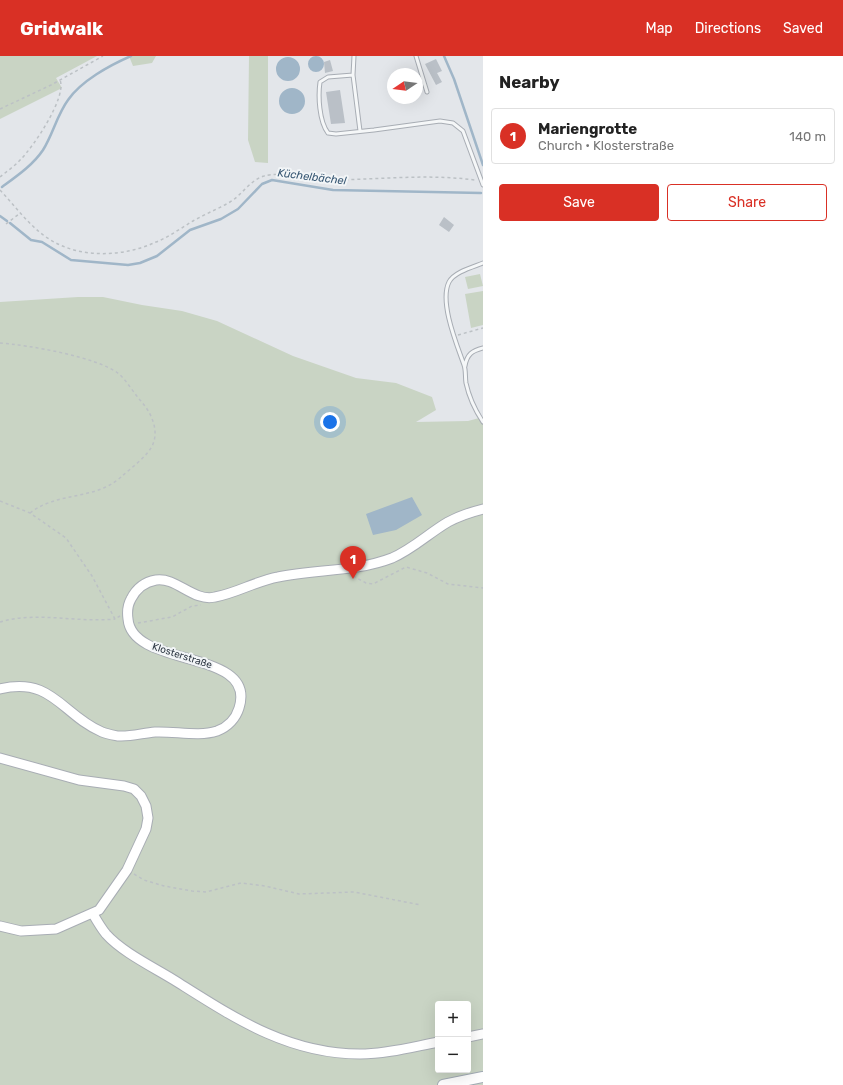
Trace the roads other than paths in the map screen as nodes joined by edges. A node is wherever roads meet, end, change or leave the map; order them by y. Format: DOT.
graph roads {
  1 [pos="354,56"];
  2 [pos="416,56"];
  3 [pos="353,75"];
  4 [pos="427,92"];
  5 [pos="360,131"];
  6 [pos="482,183"];
  7 [pos="483,263"];
  8 [pos="483,348"];
  9 [pos="464,366"];
  10 [pos="483,422"];
  11 [pos="483,509"];
  12 [pos="0,689"];
  13 [pos="0,758"];
  14 [pos="93,914"];
  15 [pos="0,926"];
  16 [pos="483,1034"];
  17 [pos="471,1036"];
  18 [pos="435,1043"];
  19 [pos="483,1076"];
  20 [pos="443,1085"];
  1 -- 3 [label="lane"];
  2 -- 4 [label="lane"];
  3 -- 5 [label="lane"];
  3 -- 5 [label="lane"];
  5 -- 6 [label="lane"];
  7 -- 9 [label="lane"];
  8 -- 9 [label="lane"];
  9 -- 10 [label="lane"];
  11 -- 12 [label="main road, Klosterstraße"];
  13 -- 14 [label="main road"];
  14 -- 15 [label="main road"];
  14 -- 18 [label="main road"];
  16 -- 17 [label="main road"];
  19 -- 20 [label="main road"];
}
